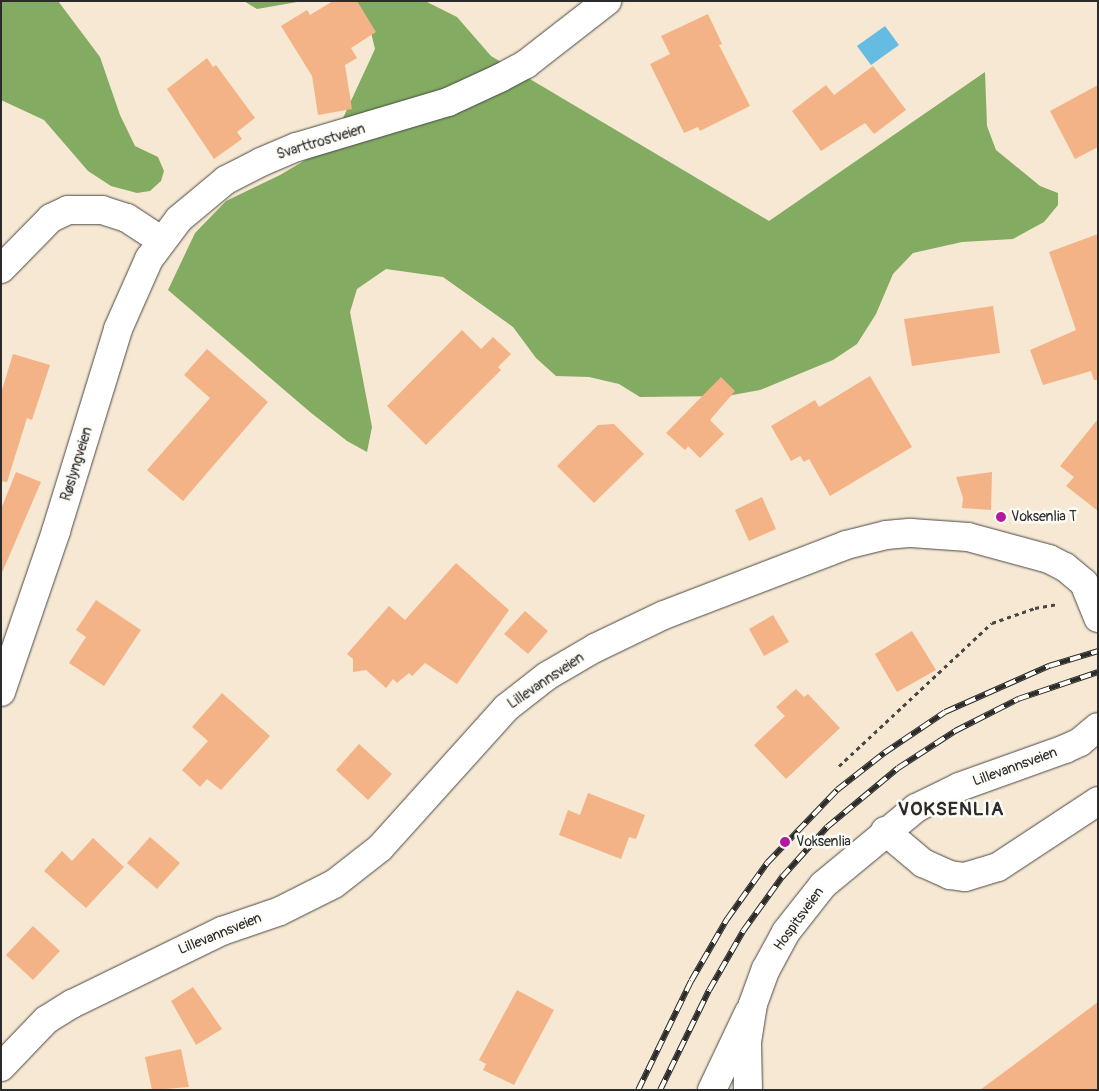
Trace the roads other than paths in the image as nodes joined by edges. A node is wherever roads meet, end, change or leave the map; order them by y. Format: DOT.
graph roads {
  1 [pos="607,1"];
  2 [pos="162,241"];
  3 [pos="1,269"];
  4 [pos="1091,581"];
  5 [pos="1098,618"];
  6 [pos="1,692"];
  7 [pos="1098,727"];
  8 [pos="1098,801"];
  9 [pos="885,831"];
  10 [pos="753,1004"];
  11 [pos="1,1067"];
  12 [pos="712,1090"];
  13 [pos="748,1090"];
  1 -- 2 [label="street, Svarttrostveien"];
  2 -- 3 [label="street"];
  2 -- 6 [label="street, Røslyngveien"];
  4 -- 5 [label="street, Lillevannsveien"];
  4 -- 11 [label="street, Lillevannsveien"];
  7 -- 9 [label="street, Lillevannsveien"];
  8 -- 9 [label="street"];
  9 -- 10 [label="street, Hospitsveien"];
  10 -- 12 [label="street"];
  10 -- 13 [label="street, Hospitsveien"];
}
